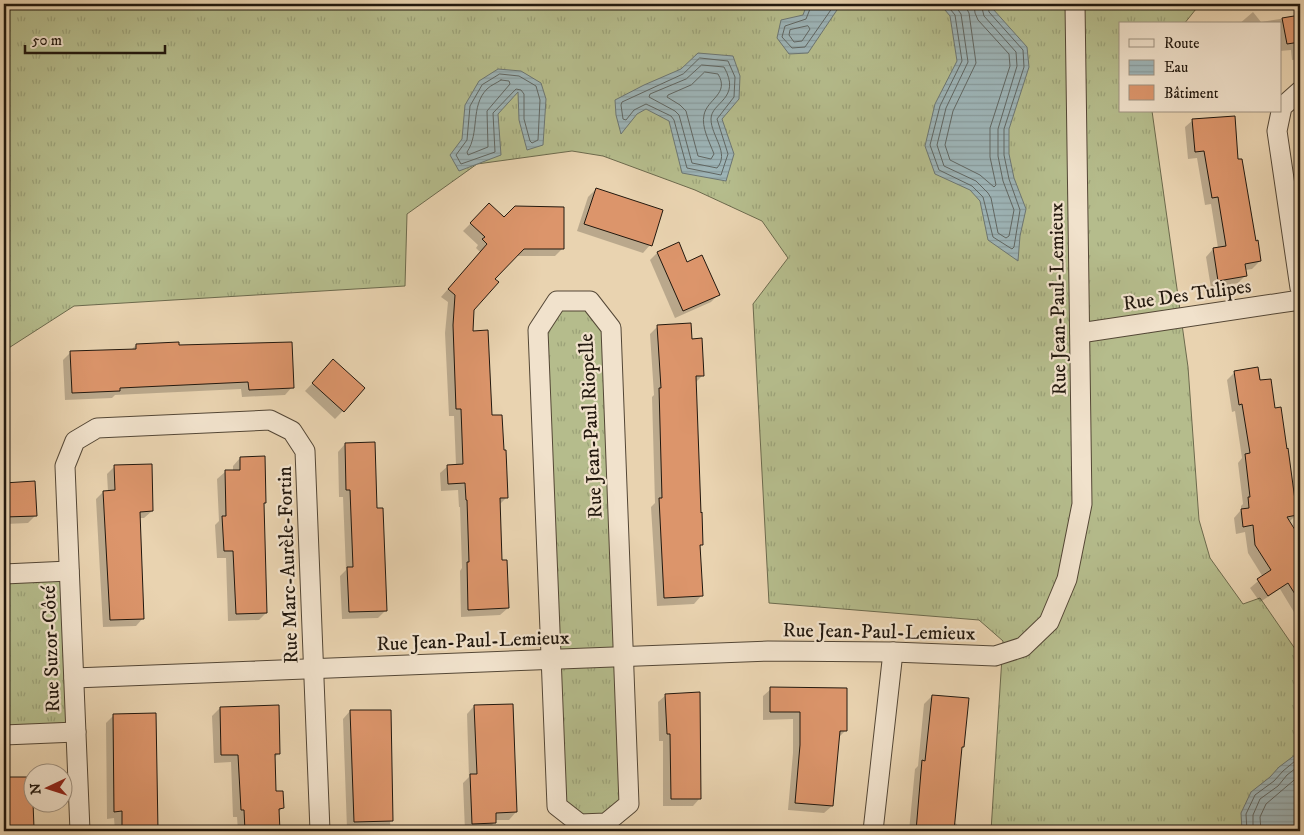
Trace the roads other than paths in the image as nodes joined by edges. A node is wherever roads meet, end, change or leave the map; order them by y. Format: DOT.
graph roads {
  1 [pos="1075,4"];
  2 [pos="1300,91"];
  3 [pos="1282,108"];
  4 [pos="1281,112"];
  5 [pos="1300,288"];
  6 [pos="1300,300"];
  7 [pos="1080,333"];
  8 [pos="65,466"];
  9 [pos="70,571"];
  10 [pos="4,574"];
  11 [pos="892,652"];
  12 [pos="624,656"];
  13 [pos="551,659"];
  14 [pos="313,668"];
  15 [pos="74,678"];
  16 [pos="76,732"];
  17 [pos="4,735"];
  18 [pos="80,831"];
  19 [pos="320,831"];
  20 [pos="873,831"];
  1 -- 7 [label="street, Rue Jean-Paul-Lemieux"];
  2 -- 3 [label="street"];
  4 -- 5 [label="street"];
  6 -- 7 [label="street, Rue Des Tulipes"];
  7 -- 11 [label="street, Rue Jean-Paul-Lemieux"];
  8 -- 9 [label="street, Rue Suzor-Côté"];
  8 -- 14 [label="street, Rue Marc-Aurèle-Fortin"];
  9 -- 10 [label="street"];
  9 -- 15 [label="street, Rue Suzor-Côté"];
  11 -- 12 [label="street, Rue Jean-Paul-Lemieux"];
  11 -- 20 [label="street"];
  12 -- 13 [label="street, Rue Jean-Paul-Lemieux"];
  12 -- 13 [label="street, Rue Jean-Paul Riopelle"];
  12 -- 13 [label="street, Rue Jean-Paul Riopelle"];
  13 -- 14 [label="street, Rue Jean-Paul-Lemieux"];
  14 -- 15 [label="street, Rue Jean-Paul-Lemieux"];
  14 -- 19 [label="street, Rue Marc-Aurèle-Fortin"];
  15 -- 16 [label="street, Rue Suzor-Côté"];
  16 -- 17 [label="street"];
  16 -- 18 [label="street, Rue Suzor-Côté"];
}
